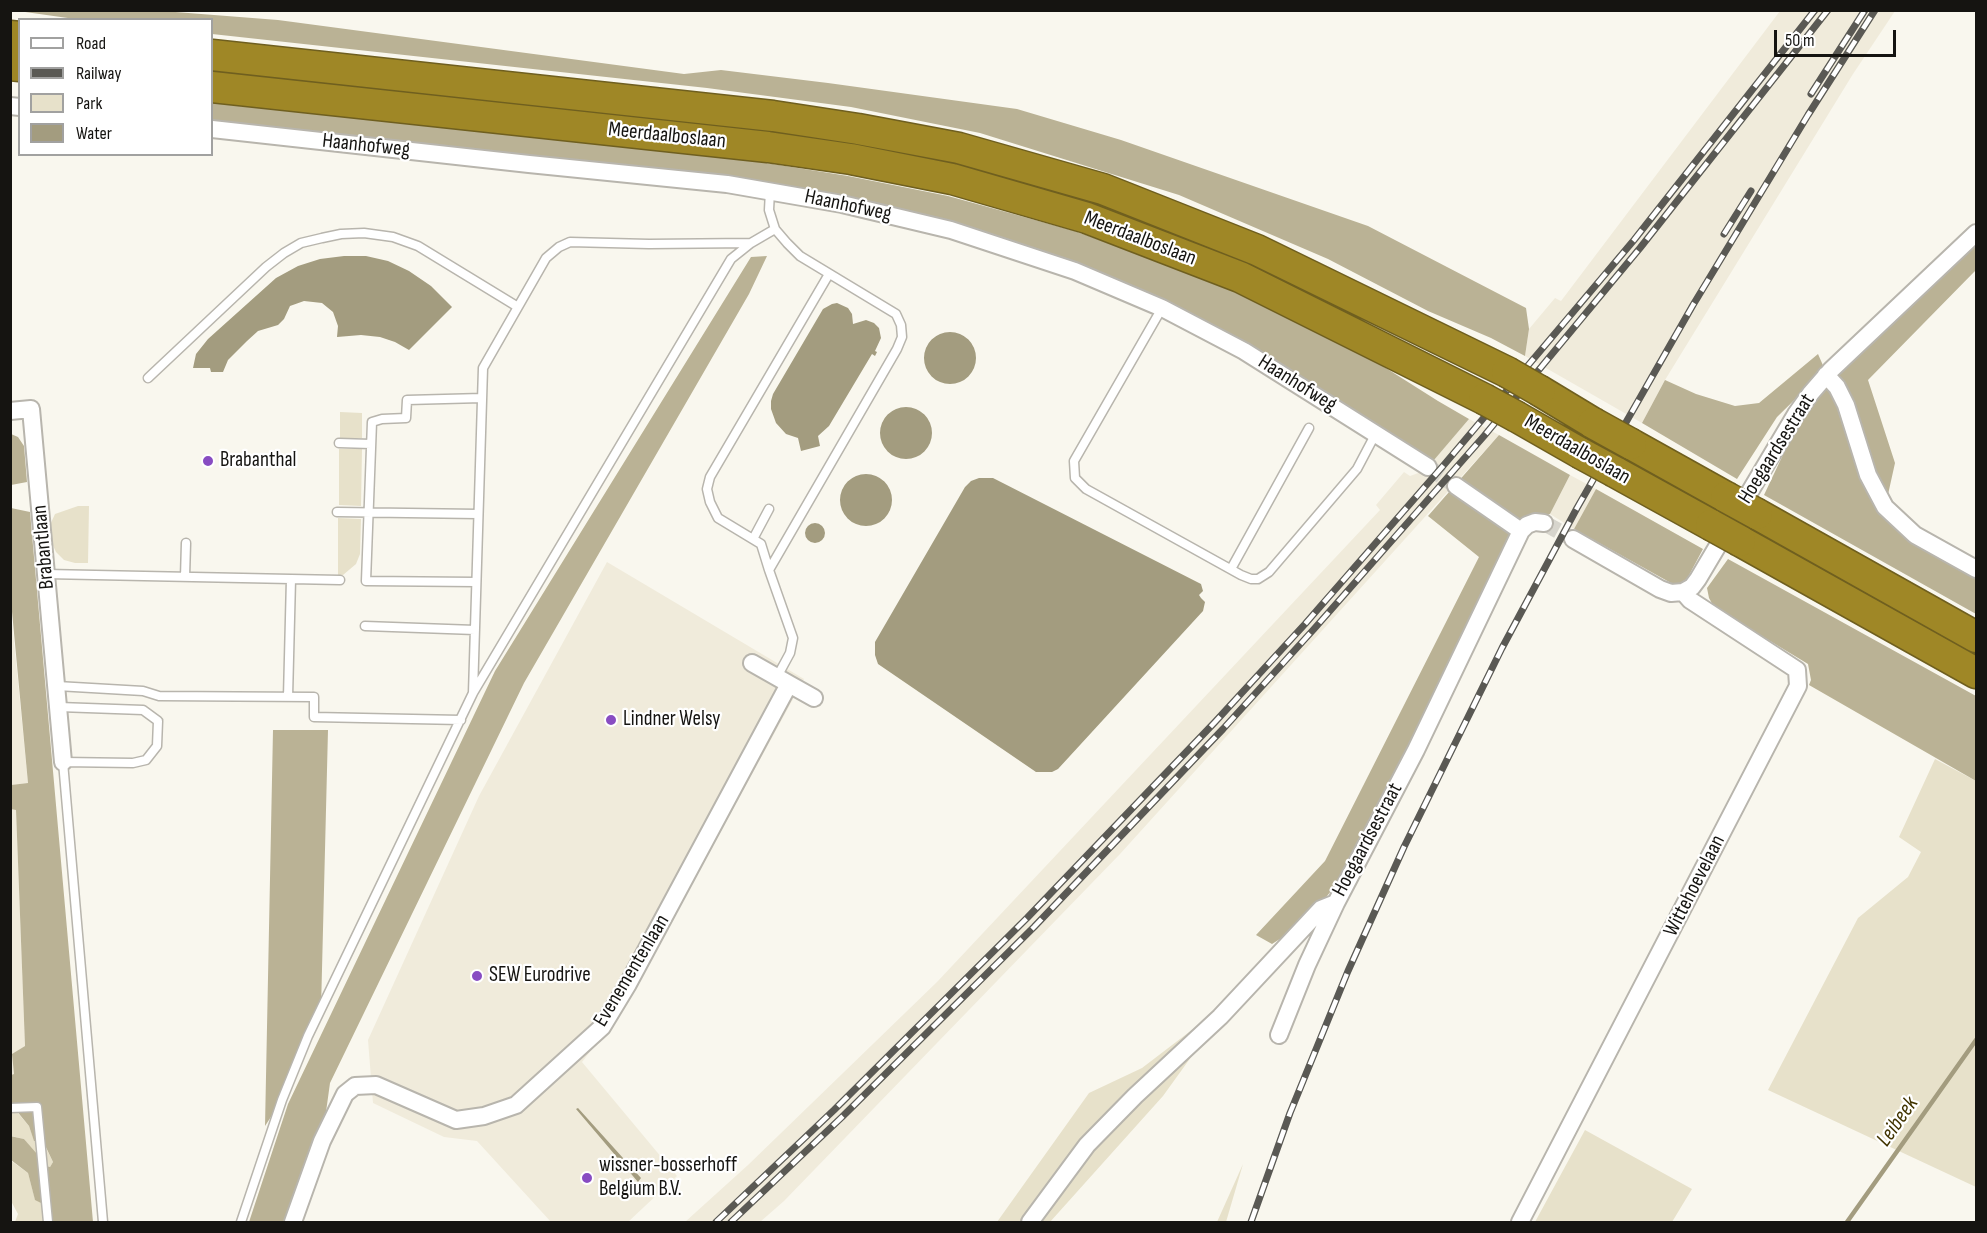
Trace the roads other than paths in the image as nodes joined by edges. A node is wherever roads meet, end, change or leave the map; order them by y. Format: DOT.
graph roads {
  1 [pos="213,55"];
  2 [pos="213,87"];
  3 [pos="213,129"];
  4 [pos="770,190"];
  5 [pos="775,229"];
  6 [pos="1977,233"];
  7 [pos="751,243"];
  8 [pos="829,274"];
  9 [pos="518,306"];
  10 [pos="1162,308"];
  11 [pos="1826,375"];
  12 [pos="148,378"];
  13 [pos="482,398"];
  14 [pos="10,411"];
  15 [pos="1309,428"];
  16 [pos="1376,434"];
  17 [pos="339,443"];
  18 [pos="371,444"];
  19 [pos="1428,467"];
  20 [pos="1456,486"];
  21 [pos="769,509"];
  22 [pos="337,512"];
  23 [pos="369,512"];
  24 [pos="478,514"];
  25 [pos="1544,523"];
  26 [pos="1521,531"];
  27 [pos="753,539"];
  28 [pos="1573,539"];
  29 [pos="186,543"];
  30 [pos="1231,569"];
  31 [pos="1977,569"];
  32 [pos="769,570"];
  33 [pos="46,574"];
  34 [pos="185,577"];
  35 [pos="291,579"];
  36 [pos="340,580"];
  37 [pos="477,582"];
  38 [pos="1683,592"];
  39 [pos="365,626"];
  40 [pos="475,630"];
  41 [pos="1977,637"];
  42 [pos="752,663"];
  43 [pos="1977,673"];
  44 [pos="783,680"];
  45 [pos="57,686"];
  46 [pos="473,693"];
  47 [pos="288,697"];
  48 [pos="814,698"];
  49 [pos="59,707"];
  50 [pos="461,720"];
  51 [pos="63,762"];
  52 [pos="1336,903"];
  53 [pos="1279,1035"];
  54 [pos="10,1108"];
  55 [pos="48,1222"];
  56 [pos="103,1222"];
  57 [pos="241,1222"];
  58 [pos="293,1222"];
  59 [pos="1030,1222"];
  60 [pos="1520,1222"];
  1 -- 41 [label="highway, Meerdaalboslaan, bridge"];
  2 -- 43 [label="highway, Meerdaalboslaan, bridge"];
  3 -- 4 [label="street, Haanhofweg"];
  4 -- 5 [label="lane"];
  4 -- 10 [label="street, Haanhofweg"];
  5 -- 7 [label="lane"];
  5 -- 8 [label="lane"];
  6 -- 11 [label="street, Hoegaardsestraat"];
  7 -- 9 [label="lane"];
  7 -- 46 [label="lane"];
  8 -- 27 [label="lane"];
  8 -- 32 [label="lane"];
  9 -- 12 [label="lane"];
  9 -- 13 [label="lane"];
  10 -- 16 [label="street, Haanhofweg"];
  10 -- 30 [label="lane"];
  11 -- 31 [label="street"];
  11 -- 38 [label="street, Hoegaardsestraat"];
  13 -- 18 [label="lane"];
  13 -- 24 [label="lane"];
  14 -- 33 [label="street, Brabantlaan"];
  15 -- 30 [label="lane"];
  16 -- 19 [label="street, Haanhofweg"];
  16 -- 30 [label="lane"];
  17 -- 18 [label="lane"];
  18 -- 23 [label="lane"];
  20 -- 26 [label="street"];
  21 -- 27 [label="lane"];
  22 -- 23 [label="lane"];
  23 -- 24 [label="lane"];
  23 -- 37 [label="lane"];
  24 -- 37 [label="lane"];
  25 -- 26 [label="street"];
  26 -- 52 [label="street, Hoegaardsestraat"];
  27 -- 32 [label="lane"];
  28 -- 38 [label="street"];
  29 -- 34 [label="lane"];
  32 -- 44 [label="lane"];
  33 -- 34 [label="lane"];
  33 -- 45 [label="street, Brabantlaan"];
  34 -- 35 [label="lane"];
  35 -- 36 [label="lane"];
  35 -- 47 [label="lane"];
  37 -- 40 [label="lane"];
  38 -- 60 [label="street, Wittehoevelaan"];
  39 -- 40 [label="lane"];
  40 -- 46 [label="lane"];
  42 -- 44 [label="street"];
  44 -- 48 [label="street"];
  44 -- 58 [label="street, Evenementenlaan"];
  45 -- 47 [label="lane"];
  45 -- 49 [label="street, Brabantlaan"];
  46 -- 50 [label="lane"];
  47 -- 50 [label="lane"];
  49 -- 51 [label="street, Brabantlaan"];
  49 -- 51 [label="lane"];
  50 -- 57 [label="lane"];
  51 -- 56 [label="lane"];
  52 -- 53 [label="street"];
  52 -- 59 [label="street, Hoegaardsestraat"];
  54 -- 55 [label="lane"];
}
